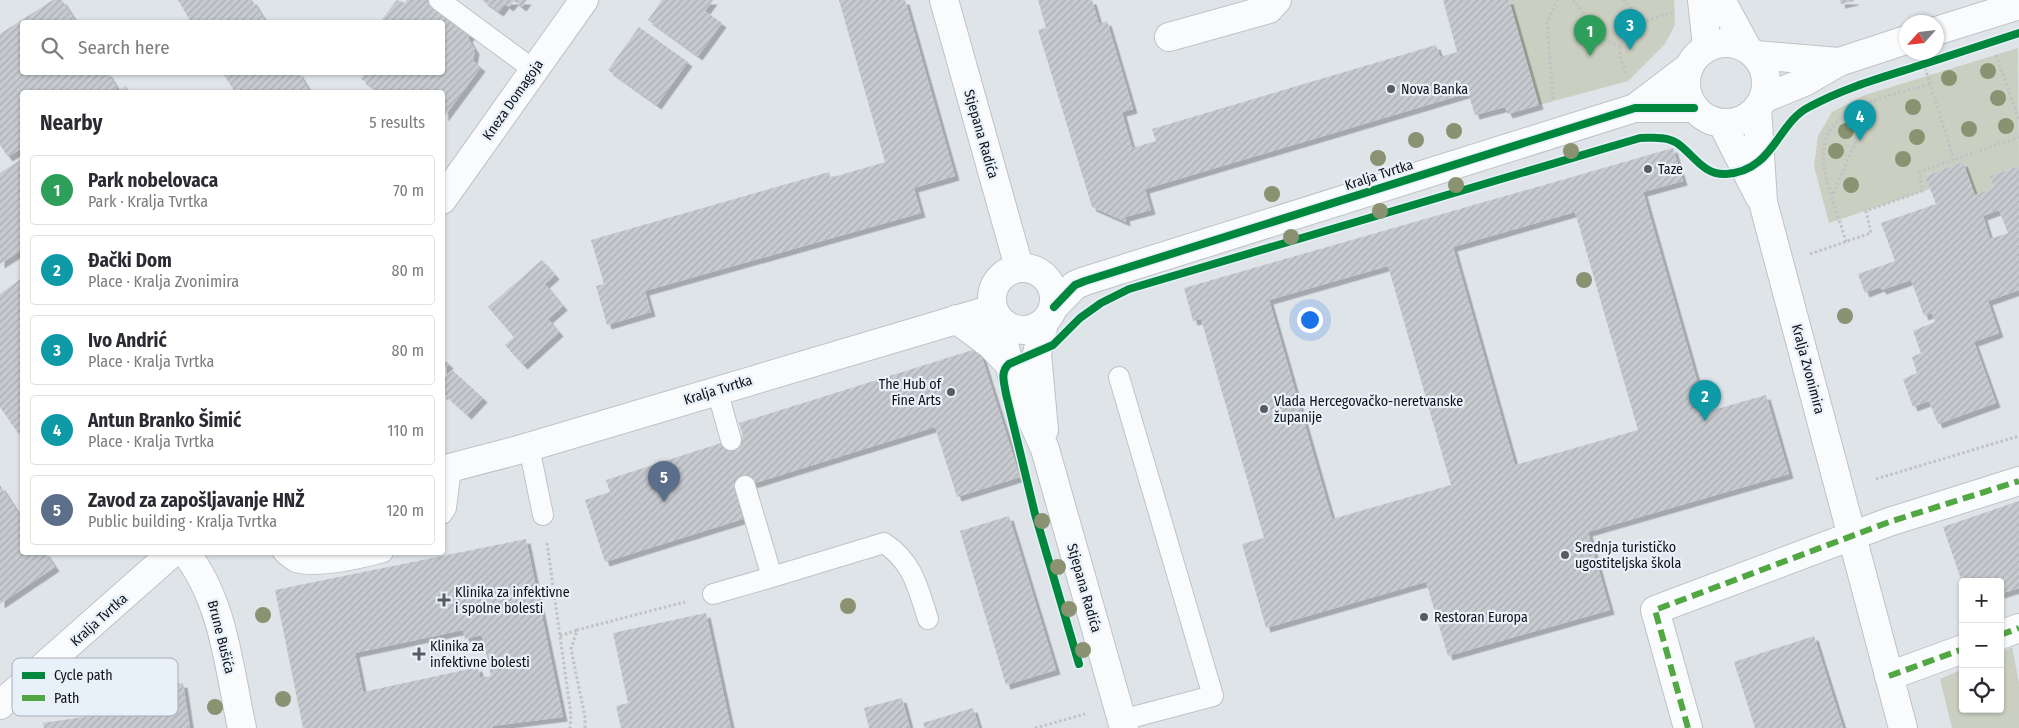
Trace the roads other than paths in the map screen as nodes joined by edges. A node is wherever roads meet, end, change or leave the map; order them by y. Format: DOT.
graph roads {
  1 [pos="439,0"];
  2 [pos="584,0"];
  3 [pos="944,0"];
  4 [pos="1277,0"];
  5 [pos="1702,0"];
  6 [pos="1721,0"];
  7 [pos="2019,5"];
  8 [pos="1944,28"];
  9 [pos="1169,37"];
  10 [pos="1899,42"];
  11 [pos="1708,47"];
  12 [pos="1751,52"];
  13 [pos="1839,62"];
  14 [pos="1689,67"];
  15 [pos="534,70"];
  16 [pos="1760,104"];
  17 [pos="1635,108"];
  18 [pos="1694,108"];
  19 [pos="1722,123"];
  20 [pos="445,196"];
  21 [pos="1763,202"];
  22 [pos="1019,267"];
  23 [pos="1047,279"];
  24 [pos="1075,285"];
  25 [pos="995,313"];
  26 [pos="1049,315"];
  27 [pos="956,319"];
  28 [pos="1009,364"];
  29 [pos="1119,377"];
  30 [pos="717,390"];
  31 [pos="731,440"];
  32 [pos="525,448"];
  33 [pos="1045,449"];
  34 [pos="445,462"];
  35 [pos="2019,481"];
  36 [pos="745,486"];
  37 [pos="445,510"];
  38 [pos="543,515"];
  39 [pos="1852,535"];
  40 [pos="170,555"];
  41 [pos="187,555"];
  42 [pos="288,555"];
  43 [pos="374,555"];
  44 [pos="772,577"];
  45 [pos="713,594"];
  46 [pos="928,619"];
  47 [pos="2019,628"];
  48 [pos="2004,634"];
  49 [pos="1959,650"];
  50 [pos="56,658"];
  51 [pos="1889,676"];
  52 [pos="12,695"];
  53 [pos="0,705"];
  54 [pos="1123,724"];
  55 [pos="1684,727"];
  56 [pos="242,728"];
  57 [pos="1903,728"];
  1 -- 15 [label="lane"];
  2 -- 15 [label="street, Kneza Domagoja"];
  3 -- 22 [label="street, Stjepana Radića"];
  4 -- 9 [label="street"];
  5 -- 11 [label="street"];
  6 -- 12 [label="street"];
  7 -- 8 [label="street"];
  10 -- 13 [label="street"];
  11 -- 12 [label="street"];
  11 -- 14 [label="street"];
  12 -- 13 [label="street"];
  12 -- 16 [label="street"];
  13 -- 16 [label="street"];
  14 -- 17 [label="street, Kralja Tvrtka"];
  14 -- 18 [label="street"];
  15 -- 20 [label="street, Kneza Domagoja"];
  16 -- 19 [label="street"];
  16 -- 21 [label="street, Kralja Zvonimira"];
  17 -- 18 [label="street, Kralja Tvrtka"];
  17 -- 24 [label="street, Kralja Tvrtka"];
  18 -- 19 [label="street"];
  19 -- 21 [label="street, Kralja Zvonimira"];
  21 -- 39 [label="street, Kralja Zvonimira"];
  22 -- 23 [label="street"];
  22 -- 25 [label="street"];
  23 -- 24 [label="street"];
  23 -- 26 [label="street"];
  24 -- 26 [label="street"];
  25 -- 26 [label="street"];
  25 -- 27 [label="street, Kralja Tvrtka"];
  25 -- 28 [label="street, Stjepana Radića"];
  26 -- 33 [label="street, Stjepana Radića"];
  27 -- 28 [label="street"];
  27 -- 30 [label="street, Kralja Tvrtka"];
  28 -- 33 [label="street, Stjepana Radića"];
  29 -- 54 [label="lane"];
  30 -- 31 [label="lane"];
  30 -- 32 [label="street, Kralja Tvrtka"];
  32 -- 34 [label="street, Kralja Tvrtka"];
  32 -- 38 [label="lane"];
  33 -- 54 [label="street, Stjepana Radića"];
  34 -- 37 [label="lane"];
  35 -- 39 [label="street"];
  36 -- 44 [label="lane"];
  39 -- 51 [label="street, Kralja Zvonimira"];
  39 -- 55 [label="street"];
  40 -- 50 [label="street, Kralja Tvrtka"];
  41 -- 56 [label="street, Brune Bušića"];
  42 -- 43 [label="lane"];
  44 -- 45 [label="lane"];
  44 -- 46 [label="lane"];
  47 -- 48 [label="street"];
  49 -- 51 [label="street"];
  51 -- 57 [label="street, Kralja Zvonimira"];
  52 -- 53 [label="street, Kralja Tvrtka"];
}
